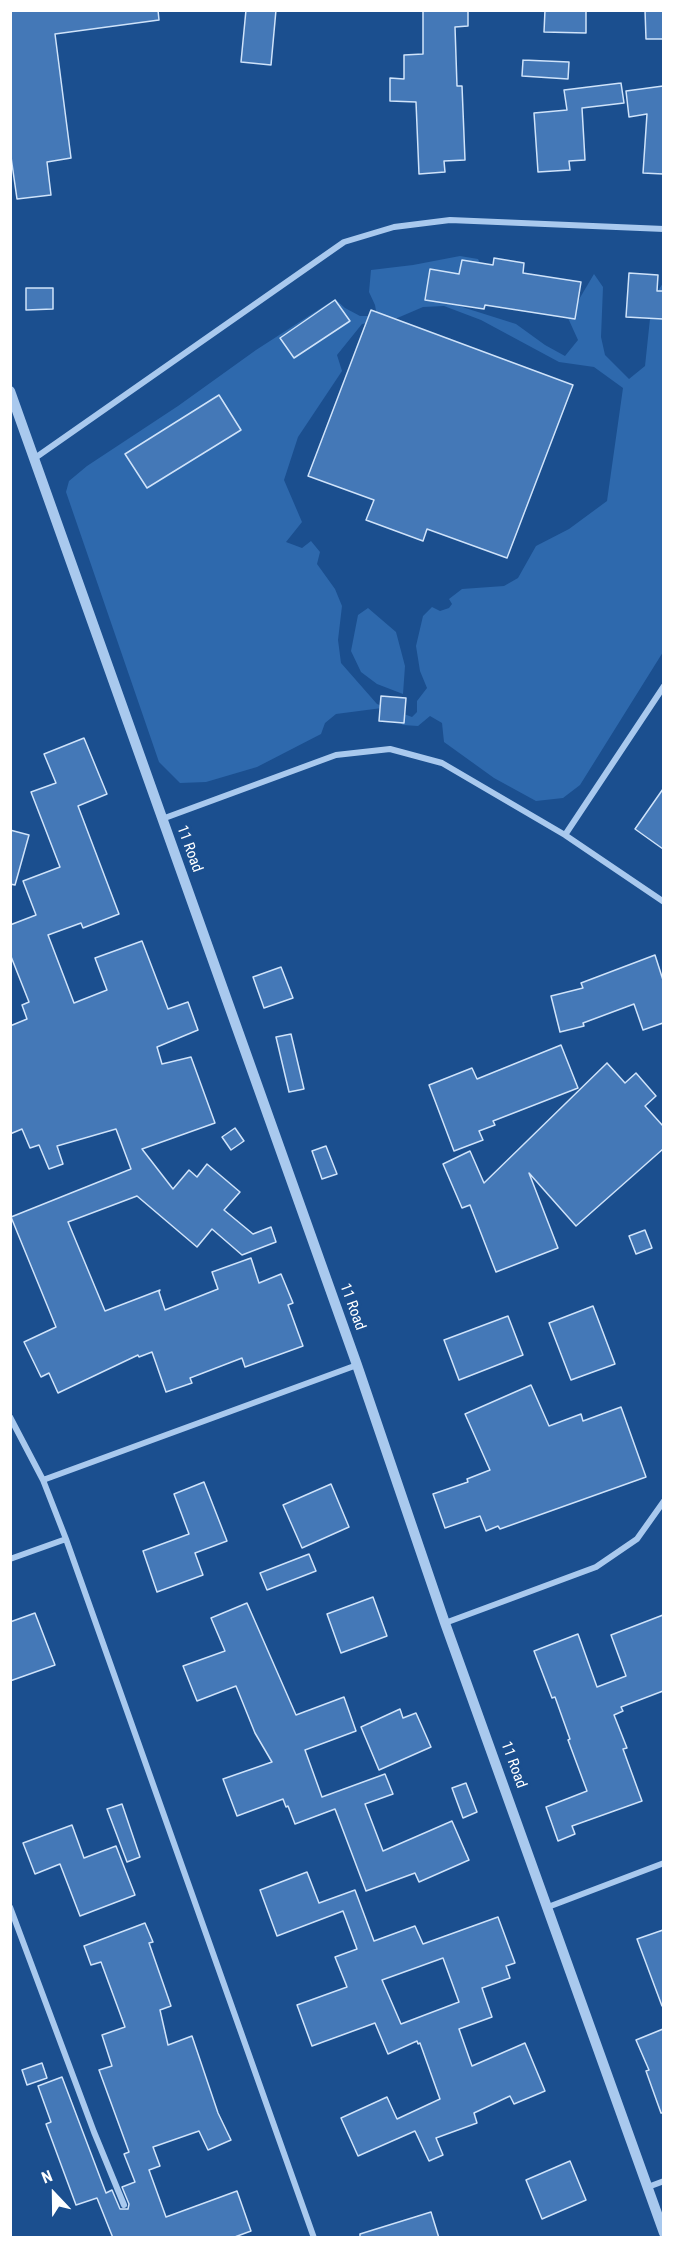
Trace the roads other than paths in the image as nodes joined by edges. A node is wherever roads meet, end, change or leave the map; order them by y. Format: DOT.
graph roads {
  1 [pos="663,230"];
  2 [pos="10,391"];
  3 [pos="35,458"];
  4 [pos="663,686"];
  5 [pos="162,819"];
  6 [pos="564,835"];
  7 [pos="663,902"];
  8 [pos="357,1365"];
  9 [pos="10,1417"];
  10 [pos="43,1480"];
  11 [pos="663,1501"];
  12 [pos="66,1539"];
  13 [pos="10,1559"];
  14 [pos="445,1623"];
  15 [pos="663,1863"];
  16 [pos="10,1907"];
  17 [pos="548,1907"];
  18 [pos="663,2181"];
  19 [pos="648,2187"];
  20 [pos="124,2205"];
  21 [pos="663,2233"];
  22 [pos="314,2238"];
  1 -- 3 [label="street"];
  2 -- 3 [label="street, 11 Road"];
  3 -- 5 [label="street, 11 Road"];
  4 -- 6 [label="street"];
  5 -- 6 [label="street"];
  5 -- 8 [label="street, 11 Road"];
  6 -- 7 [label="street"];
  8 -- 10 [label="street"];
  8 -- 14 [label="street, 11 Road"];
  9 -- 10 [label="street"];
  10 -- 12 [label="street"];
  11 -- 14 [label="street"];
  12 -- 13 [label="street"];
  12 -- 22 [label="street"];
  14 -- 17 [label="street, 11 Road"];
  15 -- 17 [label="street"];
  16 -- 20 [label="street"];
  17 -- 19 [label="street, 11 Road"];
  18 -- 19 [label="street"];
  19 -- 21 [label="street, 11 Road"];
}
